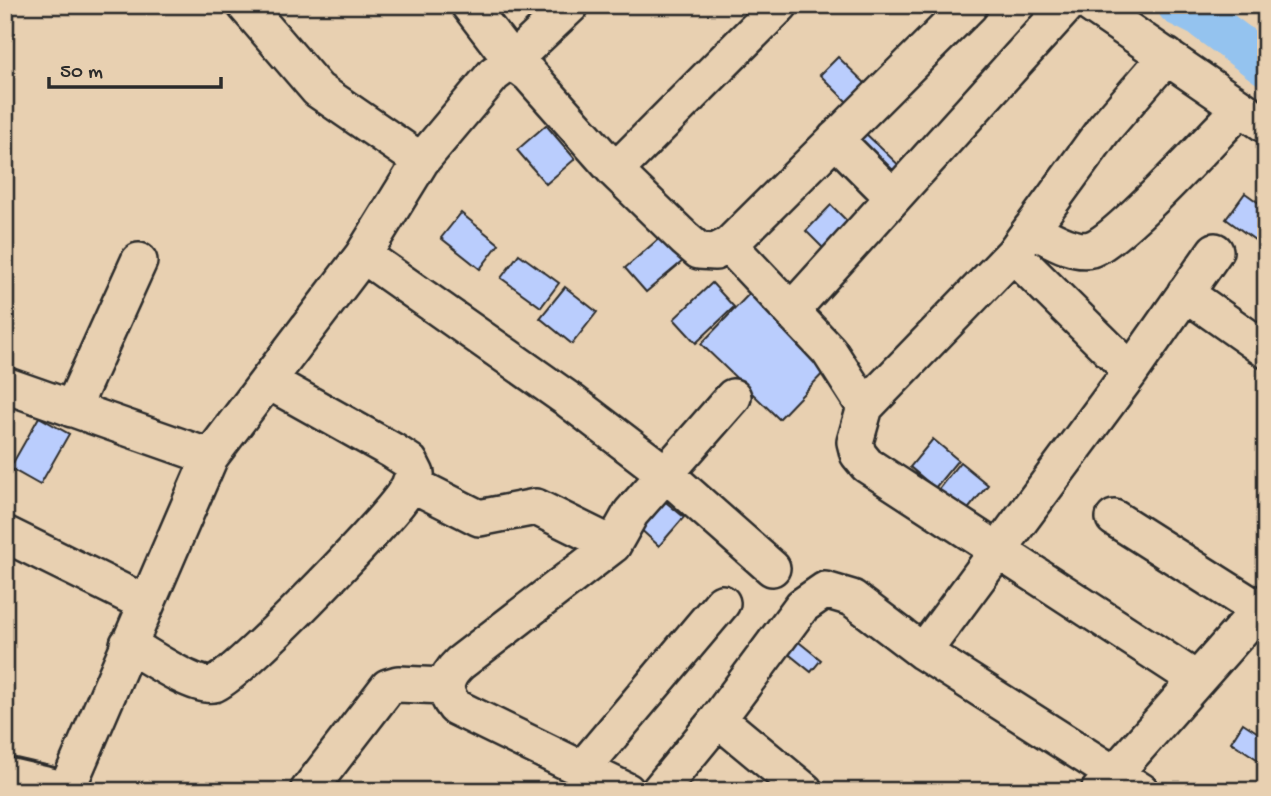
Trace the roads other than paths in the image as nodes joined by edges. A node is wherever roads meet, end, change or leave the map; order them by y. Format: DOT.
graph roads {
  1 [pos="245,5"];
  2 [pos="469,5"];
  3 [pos="570,5"];
  4 [pos="780,5"];
  5 [pos="970,5"];
  6 [pos="1067,5"];
  7 [pos="1091,5"];
  8 [pos="1167,56"];
  9 [pos="512,61"];
  10 [pos="1253,117"];
  11 [pos="835,139"];
  12 [pos="421,161"];
  13 [pos="615,171"];
  14 [pos="893,197"];
  15 [pos="1022,242"];
  16 [pos="729,245"];
  17 [pos="1215,251"];
  18 [pos="363,255"];
  19 [pos="139,261"];
  20 [pos="1185,293"];
  21 [pos="791,311"];
  22 [pos="1266,349"];
  23 [pos="1130,371"];
  24 [pos="268,381"];
  25 [pos="5,385"];
  26 [pos="733,397"];
  27 [pos="865,407"];
  28 [pos="72,409"];
  29 [pos="210,457"];
  30 [pos="667,475"];
  31 [pos="410,483"];
  32 [pos="1114,518"];
  33 [pos="5,534"];
  34 [pos="613,545"];
  35 [pos="997,548"];
  36 [pos="772,568"];
  37 [pos="145,603"];
  38 [pos="722,603"];
  39 [pos="1263,606"];
  40 [pos="128,644"];
  41 [pos="923,652"];
  42 [pos="1197,680"];
  43 [pos="445,686"];
  44 [pos="718,719"];
  45 [pos="583,768"];
  46 [pos="5,777"];
  47 [pos="1118,785"];
  48 [pos="66,791"];
  49 [pos="308,791"];
  50 [pos="627,791"];
  51 [pos="659,791"];
  52 [pos="805,791"];
  1 -- 12 [label="street"];
  2 -- 9 [label="street"];
  3 -- 9 [label="street"];
  4 -- 13 [label="street"];
  5 -- 11 [label="street"];
  6 -- 14 [label="street"];
  7 -- 8 [label="street"];
  8 -- 10 [label="street"];
  8 -- 15 [label="street"];
  9 -- 12 [label="street"];
  9 -- 13 [label="street"];
  10 -- 15 [label="street"];
  11 -- 14 [label="street"];
  11 -- 16 [label="street"];
  12 -- 18 [label="street"];
  13 -- 16 [label="street"];
  14 -- 21 [label="street"];
  15 -- 23 [label="street"];
  15 -- 27 [label="street"];
  16 -- 21 [label="street"];
  17 -- 20 [label="street"];
  18 -- 24 [label="street"];
  18 -- 30 [label="street"];
  19 -- 28 [label="street"];
  20 -- 22 [label="street"];
  20 -- 23 [label="street"];
  21 -- 27 [label="street"];
  23 -- 35 [label="street"];
  24 -- 29 [label="street"];
  24 -- 31 [label="street"];
  25 -- 28 [label="street"];
  26 -- 30 [label="street"];
  27 -- 35 [label="street"];
  28 -- 29 [label="street"];
  29 -- 37 [label="street"];
  30 -- 34 [label="street"];
  30 -- 36 [label="street"];
  31 -- 34 [label="street"];
  31 -- 40 [label="street"];
  32 -- 39 [label="street"];
  33 -- 37 [label="street"];
  34 -- 43 [label="street"];
  35 -- 41 [label="street"];
  35 -- 42 [label="street"];
  37 -- 40 [label="street"];
  38 -- 45 [label="street"];
  39 -- 42 [label="street"];
  40 -- 48 [label="street"];
  41 -- 44 [label="street"];
  41 -- 47 [label="street"];
  42 -- 47 [label="street"];
  43 -- 45 [label="street"];
  43 -- 49 [label="street"];
  44 -- 51 [label="street"];
  44 -- 52 [label="street"];
  45 -- 50 [label="street"];
  46 -- 48 [label="main road"];
}
